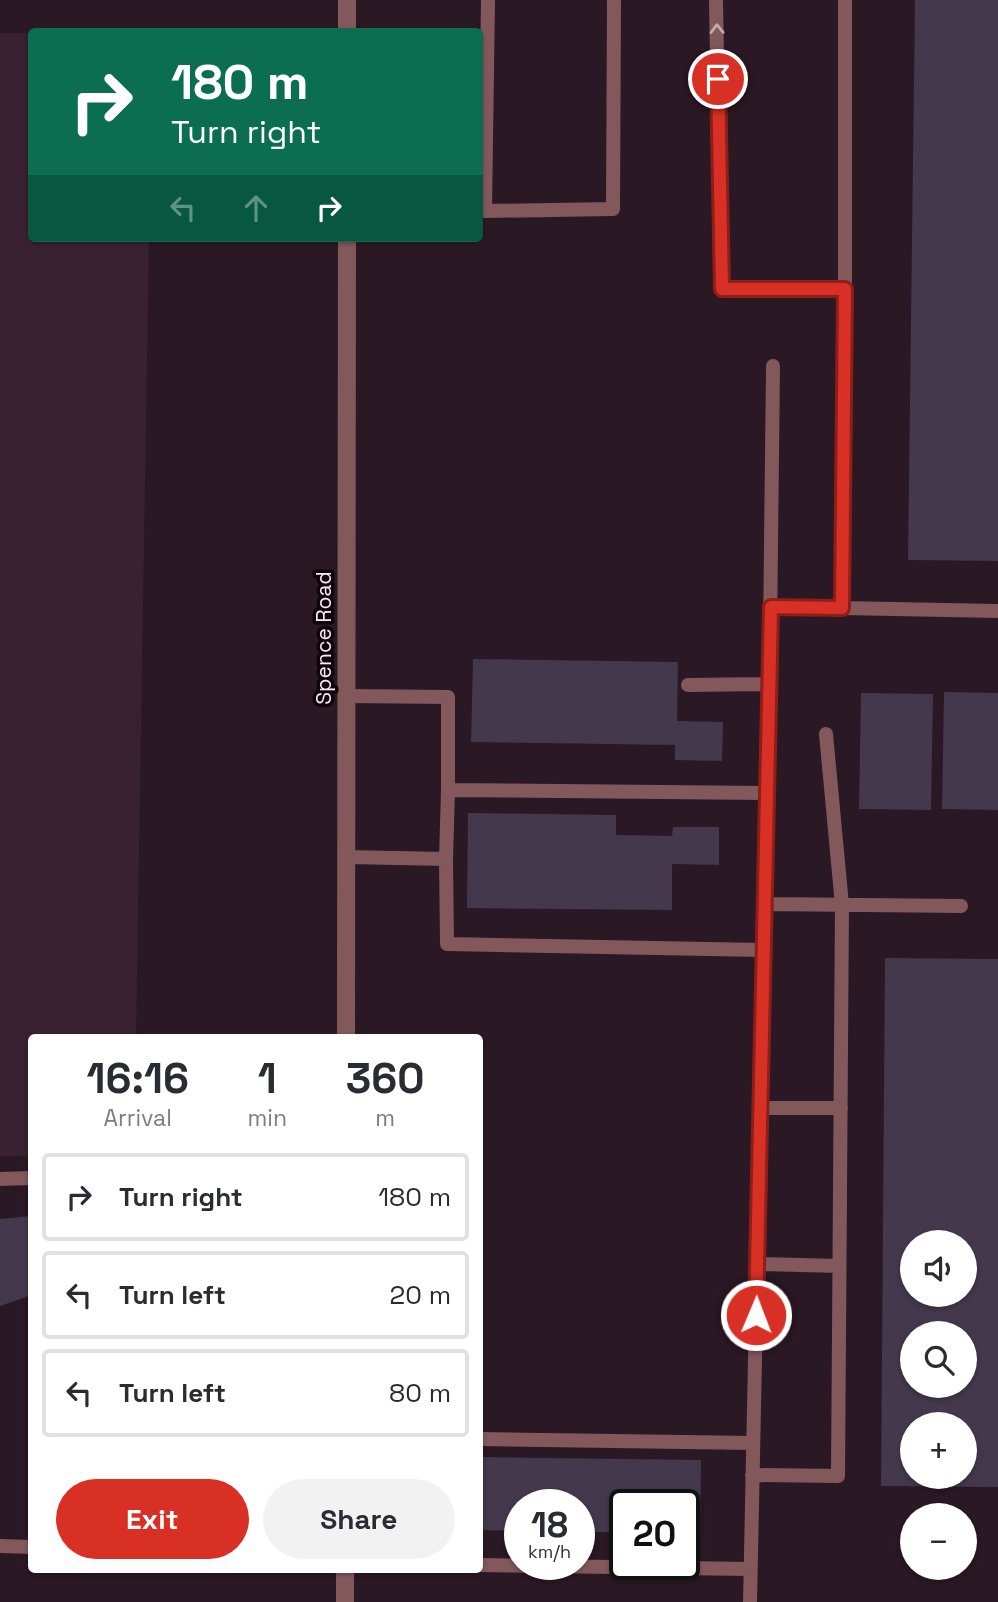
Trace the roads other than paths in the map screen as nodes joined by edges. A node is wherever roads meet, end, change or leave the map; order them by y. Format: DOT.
graph roads {
  1 [pos="347,0"];
  2 [pos="488,0"];
  3 [pos="614,0"];
  4 [pos="716,0"];
  5 [pos="845,0"];
  6 [pos="347,28"];
  7 [pos="346,242"];
  8 [pos="845,289"];
  9 [pos="773,366"];
  10 [pos="771,607"];
  11 [pos="842,608"];
  12 [pos="998,611"];
  13 [pos="769,684"];
  14 [pos="688,685"];
  15 [pos="346,696"];
  16 [pos="826,734"];
  17 [pos="448,790"];
  18 [pos="767,793"];
  19 [pos="346,857"];
  20 [pos="446,859"];
  21 [pos="765,904"];
  22 [pos="842,905"];
  23 [pos="961,906"];
  24 [pos="764,950"];
  25 [pos="346,1034"];
  26 [pos="760,1108"];
  27 [pos="841,1108"];
  28 [pos="28,1178"];
  29 [pos="0,1179"];
  30 [pos="757,1264"];
  31 [pos="839,1266"];
  32 [pos="483,1439"];
  33 [pos="753,1443"];
  34 [pos="752,1475"];
  35 [pos="0,1546"];
  36 [pos="28,1547"];
  37 [pos="483,1565"];
  38 [pos="750,1569"];
  39 [pos="345,1573"];
  40 [pos="345,1602"];
  41 [pos="750,1602"];
  1 -- 6 [label="street"];
  2 -- 3 [label="lane"];
  8 -- 4 [label="lane, one-way"];
  5 -- 8 [label="lane"];
  7 -- 15 [label="street, Spence Road"];
  8 -- 11 [label="lane"];
  9 -- 10 [label="lane"];
  10 -- 11 [label="lane"];
  10 -- 13 [label="lane"];
  11 -- 12 [label="lane"];
  13 -- 14 [label="lane"];
  13 -- 18 [label="lane"];
  15 -- 17 [label="lane"];
  15 -- 19 [label="street, Spence Road"];
  16 -- 22 [label="lane"];
  17 -- 18 [label="lane"];
  17 -- 20 [label="lane"];
  18 -- 21 [label="lane"];
  19 -- 20 [label="lane"];
  19 -- 25 [label="street, Spence Road"];
  20 -- 24 [label="lane"];
  21 -- 22 [label="lane"];
  21 -- 24 [label="lane"];
  22 -- 23 [label="lane"];
  22 -- 27 [label="lane"];
  24 -- 26 [label="lane"];
  26 -- 27 [label="lane"];
  26 -- 30 [label="lane"];
  27 -- 31 [label="lane"];
  28 -- 29 [label="lane"];
  30 -- 31 [label="lane"];
  30 -- 33 [label="lane"];
  31 -- 34 [label="lane"];
  32 -- 33 [label="lane"];
  33 -- 34 [label="lane"];
  34 -- 38 [label="lane"];
  35 -- 36 [label="lane"];
  37 -- 38 [label="lane"];
  38 -- 41 [label="lane"];
  39 -- 40 [label="street"];
}
